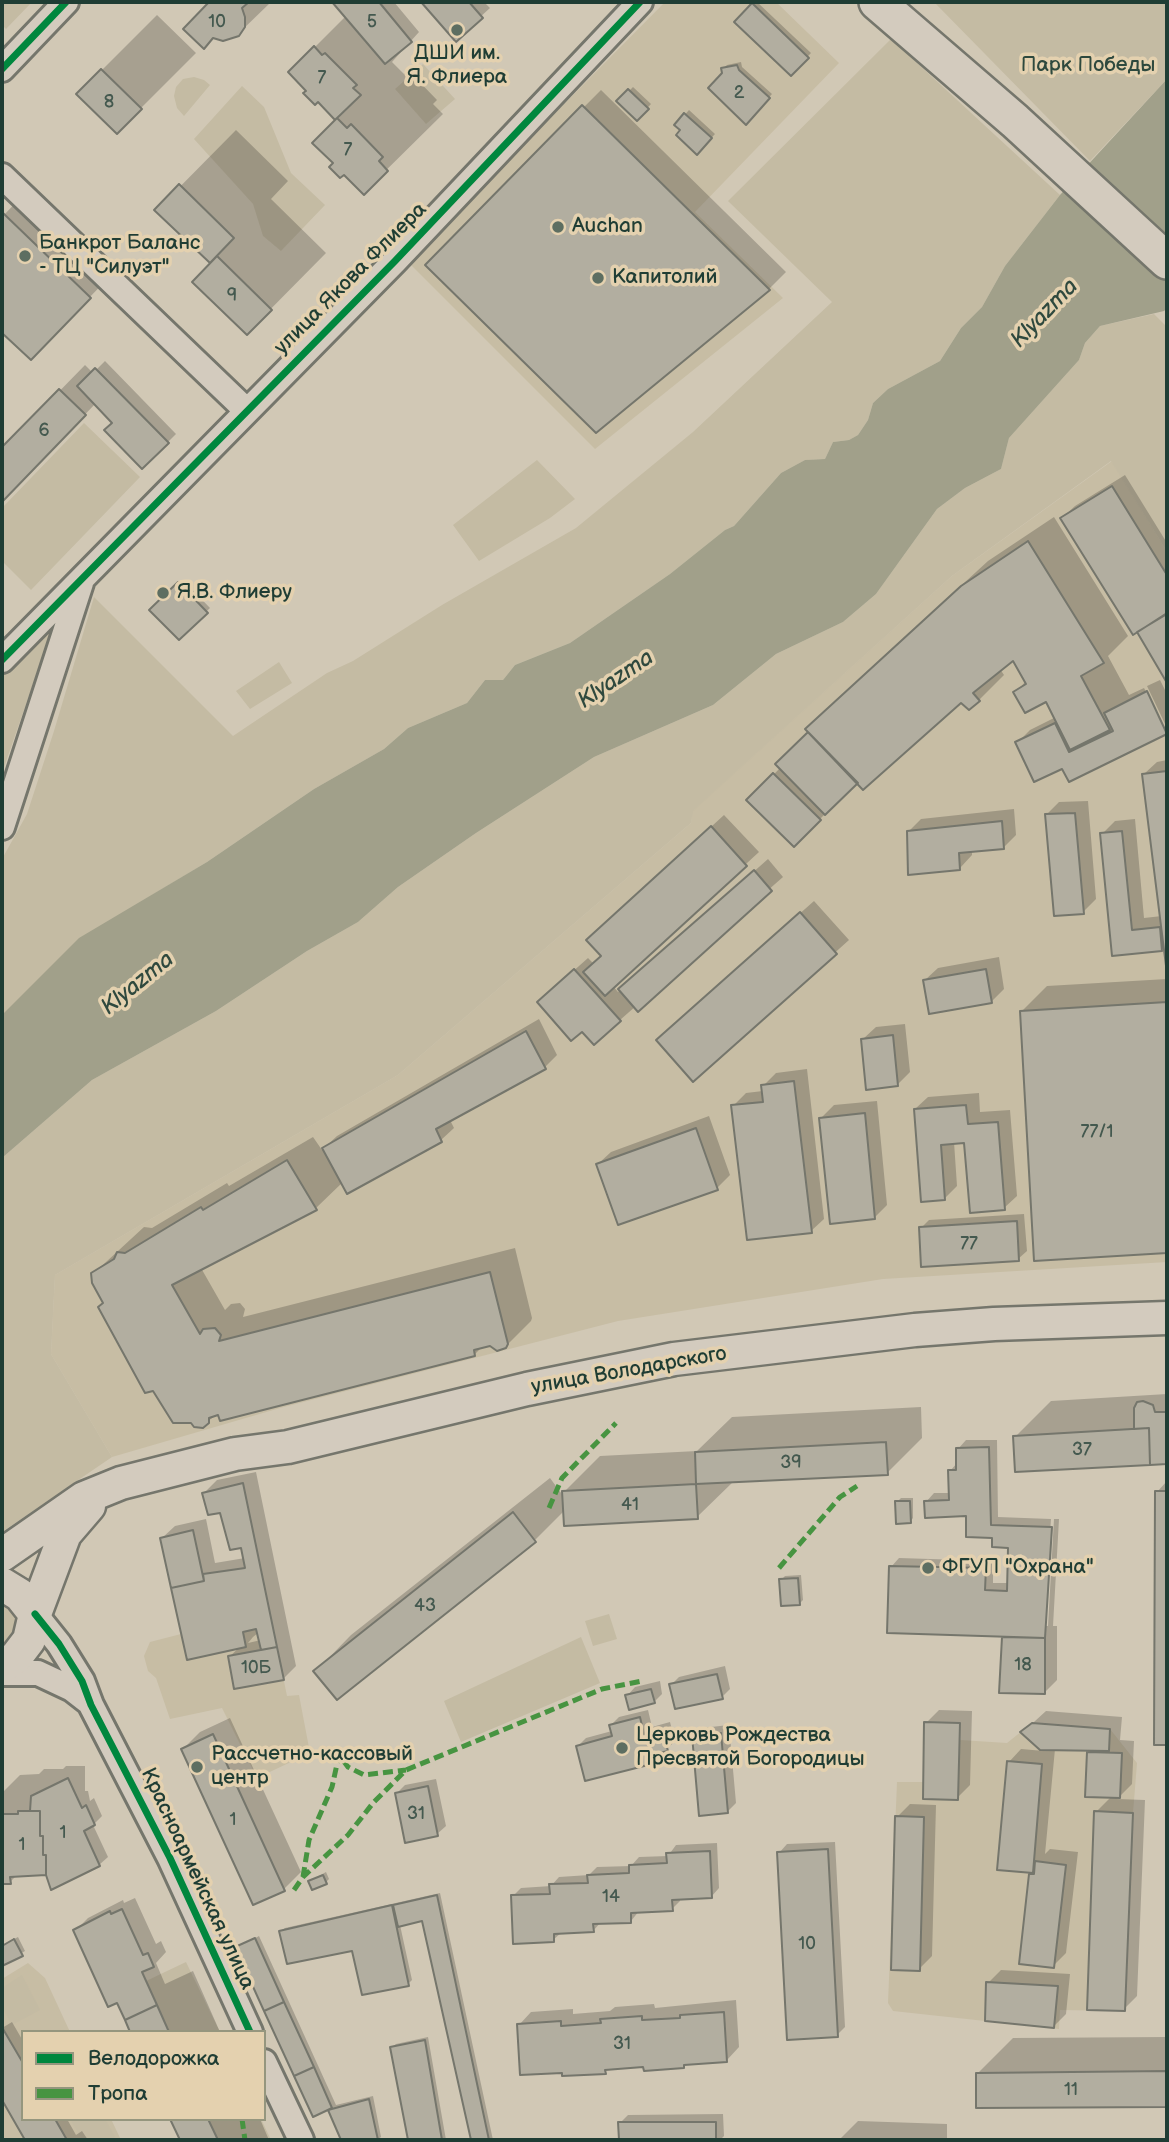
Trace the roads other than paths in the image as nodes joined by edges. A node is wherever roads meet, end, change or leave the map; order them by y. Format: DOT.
graph roads {
  1 [pos="66,2"];
  2 [pos="640,2"];
  3 [pos="877,2"];
  4 [pos="895,2"];
  5 [pos="920,39"];
  6 [pos="2,69"];
  7 [pos="2,176"];
  8 [pos="1167,261"];
  9 [pos="246,410"];
  10 [pos="84,576"];
  11 [pos="2,660"];
  12 [pos="2,827"];
  13 [pos="1167,1318"];
  14 [pos="102,1492"];
  15 [pos="2,1555"];
  16 [pos="2,1584"];
  17 [pos="35,1614"];
  18 [pos="2,1667"];
  19 [pos="2,1673"];
  20 [pos="91,1704"];
  21 [pos="249,2030"];
  22 [pos="266,2066"];
  23 [pos="301,2140"];
  1 -- 6 [label="street"];
  2 -- 9 [label="street, улица Якова Флиера"];
  3 -- 5 [label="highway"];
  4 -- 5 [label="highway"];
  5 -- 8 [label="highway"];
  7 -- 9 [label="street"];
  9 -- 10 [label="street, улица Якова Флиера"];
  10 -- 11 [label="street"];
  10 -- 12 [label="street, улица Якова Флиера"];
  13 -- 14 [label="main road, улица Володарского"];
  14 -- 15 [label="main road, улица Володарского"];
  14 -- 17 [label="main road"];
  16 -- 17 [label="main road"];
  17 -- 18 [label="main road"];
  17 -- 20 [label="street, Красноармейская улица"];
  19 -- 20 [label="street"];
  20 -- 21 [label="street, Красноармейская улица"];
  22 -- 23 [label="street"];
}
